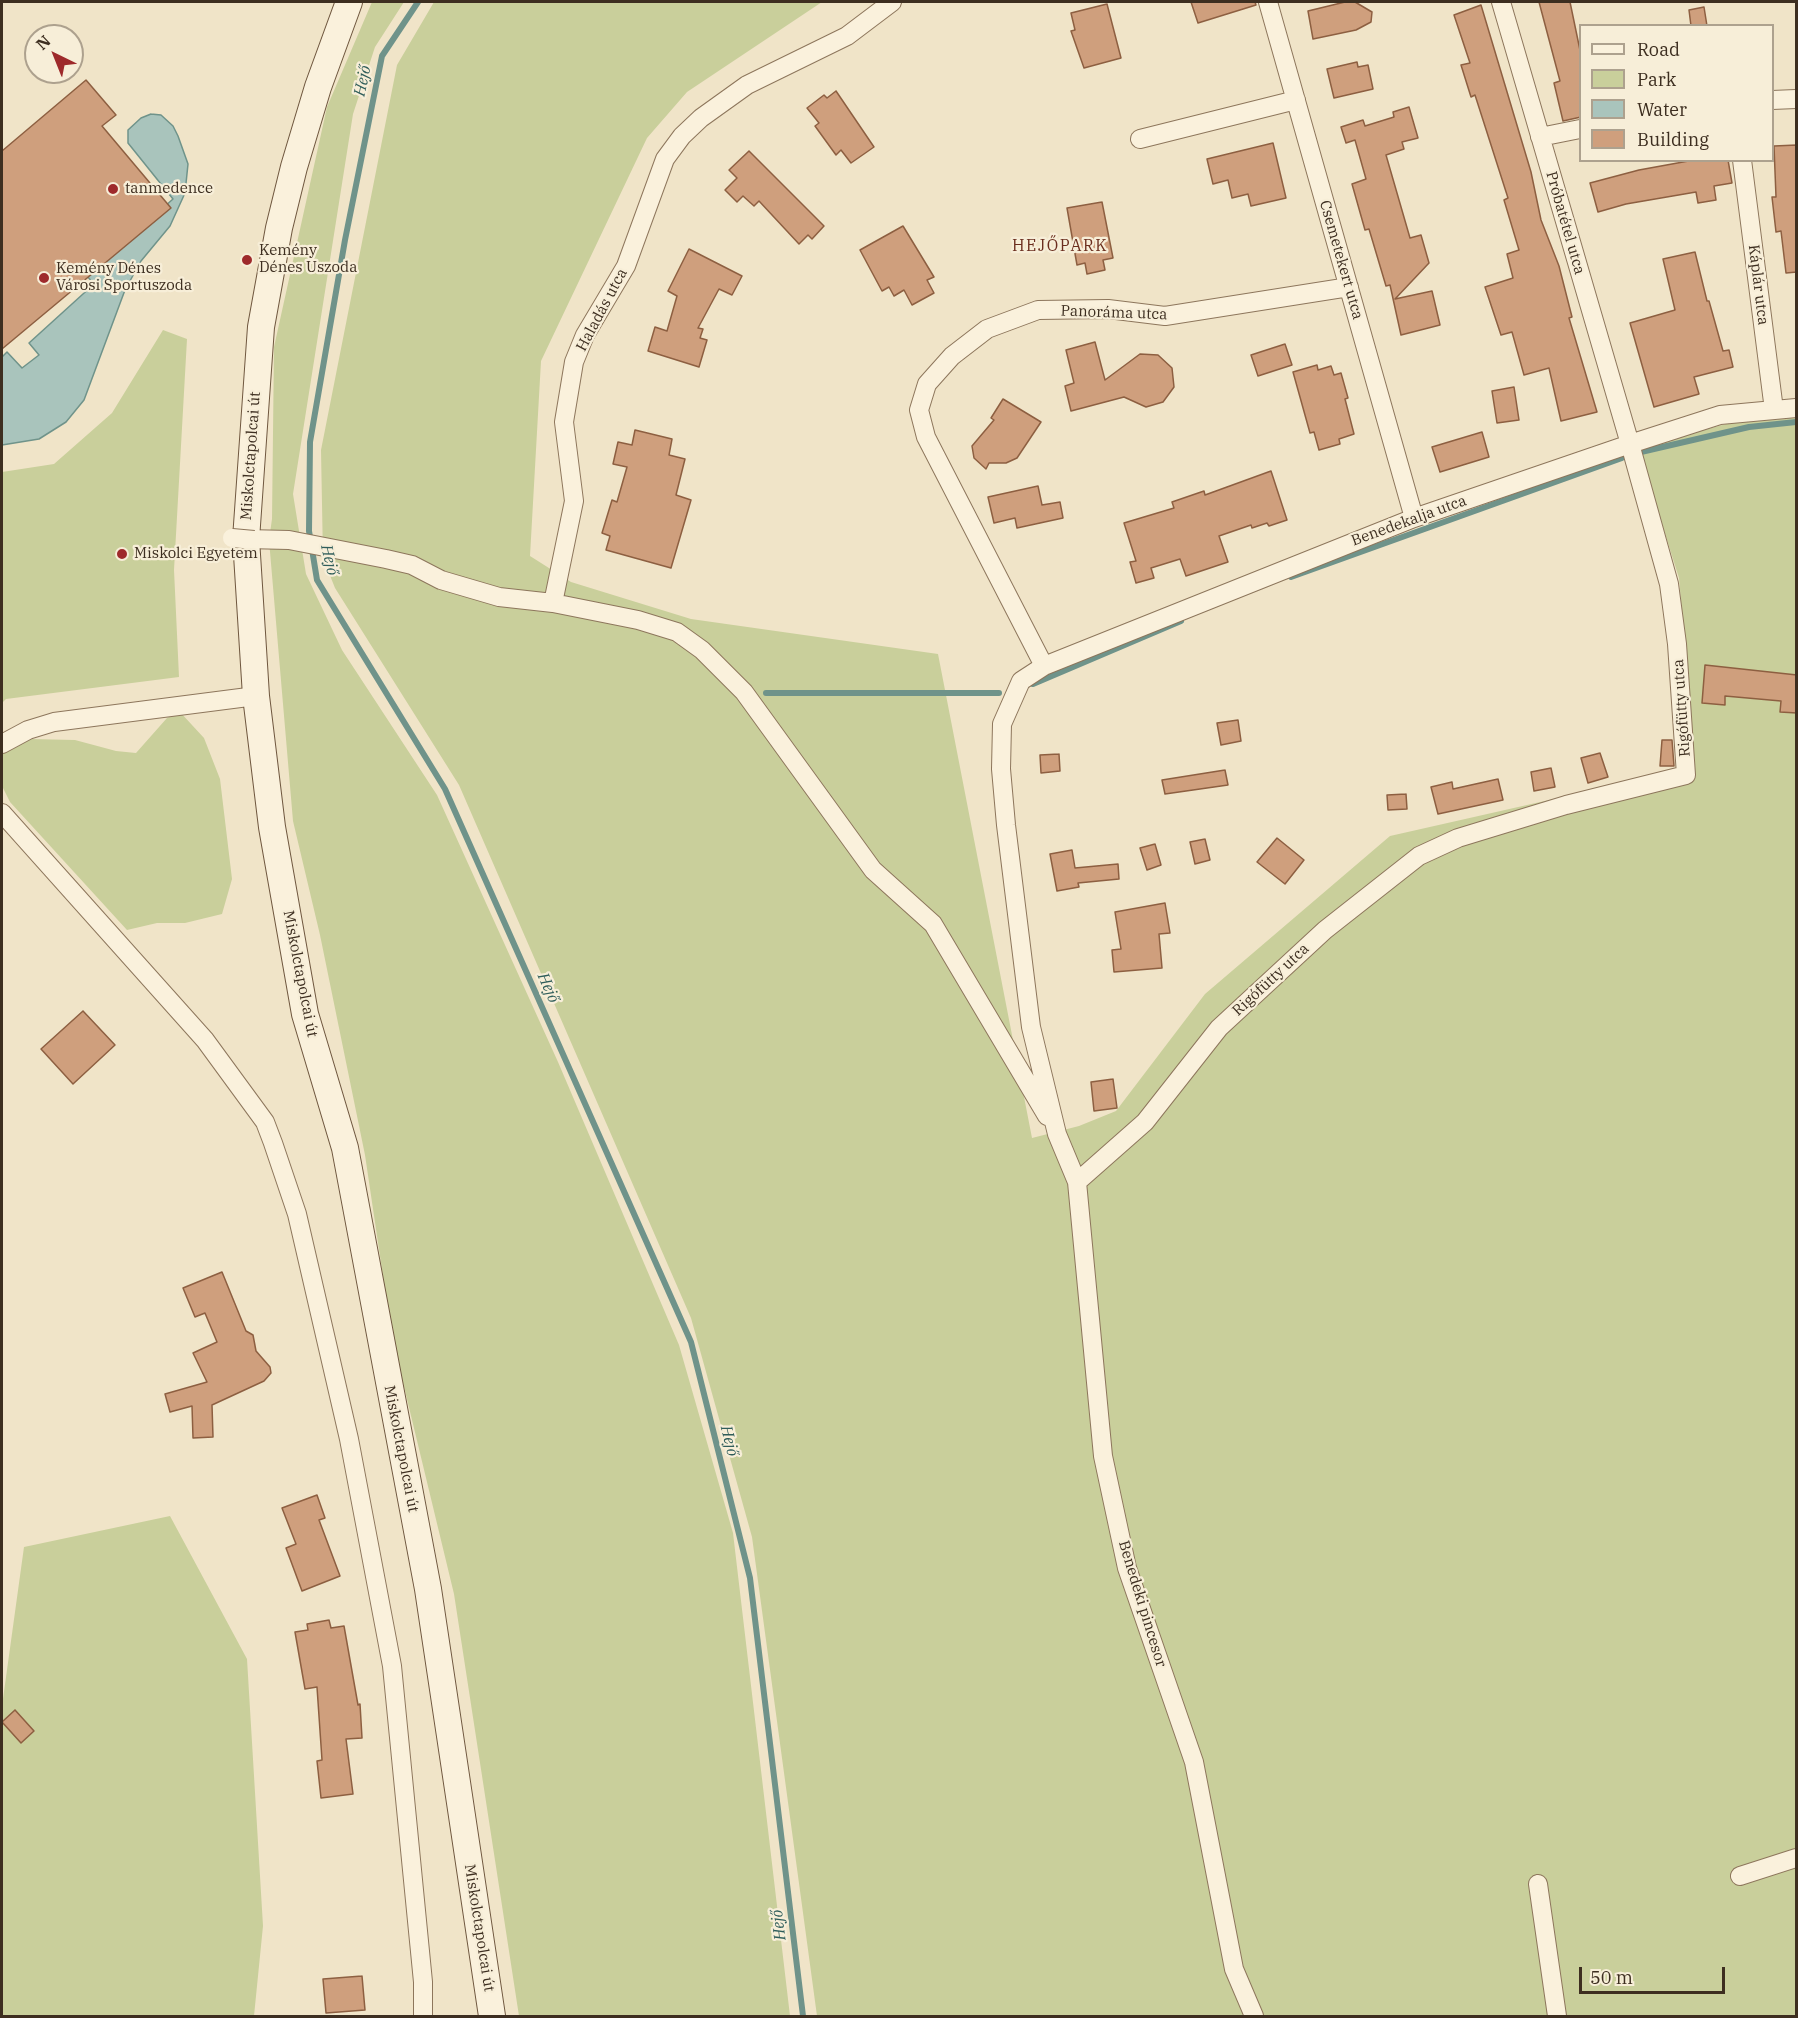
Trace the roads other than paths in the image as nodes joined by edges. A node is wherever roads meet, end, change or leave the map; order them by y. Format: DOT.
graph roads {
  1 [pos="349,2"];
  2 [pos="892,2"];
  3 [pos="1268,2"];
  4 [pos="1501,2"];
  5 [pos="1797,99"];
  6 [pos="1296,100"];
  7 [pos="1774,100"];
  8 [pos="1579,129"];
  9 [pos="1540,137"];
  10 [pos="1140,139"];
  11 [pos="1742,162"];
  12 [pos="1349,287"];
  13 [pos="1797,408"];
  14 [pos="1774,410"];
  15 [pos="1630,444"];
  16 [pos="1414,518"];
  17 [pos="244,539"];
  18 [pos="286,542"];
  19 [pos="349,552"];
  20 [pos="553,603"];
  21 [pos="1038,669"];
  22 [pos="256,696"];
  23 [pos="2,744"];
  24 [pos="2,813"];
  25 [pos="1057,1134"];
  26 [pos="1077,1182"];
  27 [pos="1797,1858"];
  28 [pos="1740,1876"];
  29 [pos="1538,1884"];
  30 [pos="423,2016"];
  31 [pos="492,2016"];
  32 [pos="1254,2016"];
  33 [pos="1557,2016"];
  1 -- 17 [label="street, Miskolctapolcai út"];
  2 -- 20 [label="street, Haladás utca"];
  3 -- 6 [label="street, Csemetekert utca"];
  4 -- 9 [label="street, Próbatétel utca"];
  5 -- 7 [label="street"];
  6 -- 10 [label="street"];
  6 -- 12 [label="street, Csemetekert utca"];
  8 -- 9 [label="street"];
  9 -- 15 [label="street, Próbatétel utca"];
  11 -- 14 [label="street, Káplár utca"];
  12 -- 16 [label="street, Csemetekert utca"];
  12 -- 21 [label="street, Panoráma utca"];
  13 -- 14 [label="street, Benedekalja utca"];
  14 -- 15 [label="street, Benedekalja utca"];
  15 -- 16 [label="street, Benedekalja utca"];
  15 -- 26 [label="street, Rigófütty utca"];
  16 -- 21 [label="street, Benedekalja utca"];
  17 -- 18 [label="street"];
  17 -- 22 [label="street, Miskolctapolcai út"];
  18 -- 19 [label="street"];
  18 -- 19 [label="street"];
  19 -- 20 [label="street"];
  20 -- 25 [label="street"];
  21 -- 25 [label="street"];
  22 -- 23 [label="street"];
  22 -- 31 [label="street, Miskolctapolcai út"];
  24 -- 30 [label="street"];
  25 -- 26 [label="street"];
  26 -- 32 [label="street, Benedeki pincesor"];
  27 -- 28 [label="street"];
  29 -- 33 [label="street"];
}
